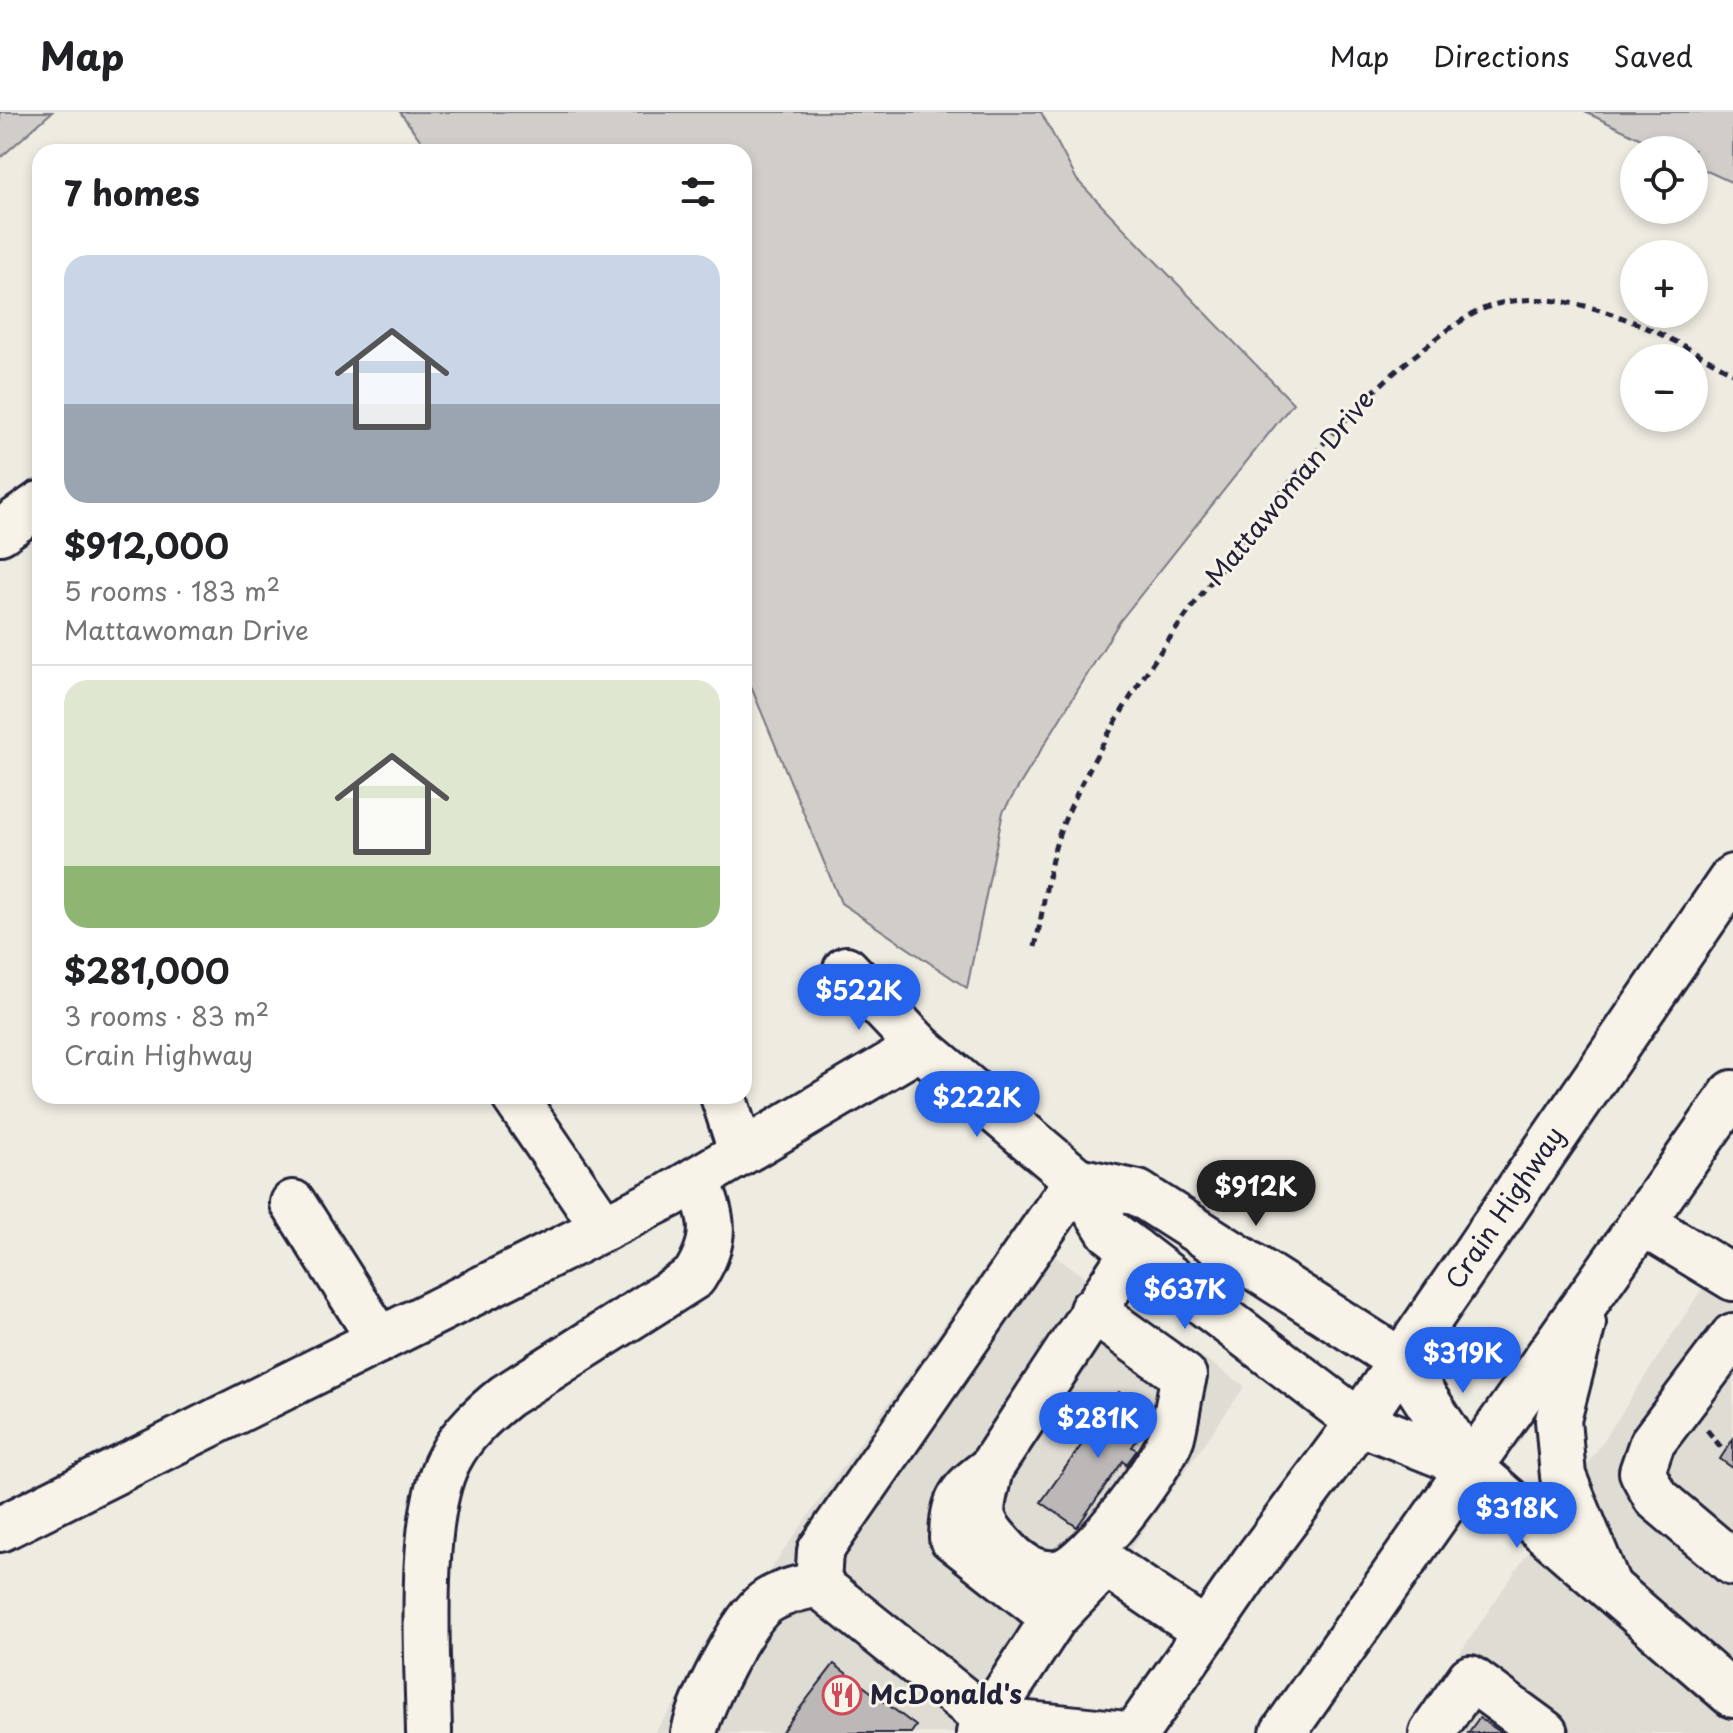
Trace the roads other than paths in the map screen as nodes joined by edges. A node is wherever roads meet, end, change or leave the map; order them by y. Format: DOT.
graph roads {
  1 [pos="32,510"];
  2 [pos="0,532"];
  3 [pos="1733,877"];
  4 [pos="846,969"];
  5 [pos="920,1047"];
  6 [pos="1733,1093"];
  7 [pos="519,1104"];
  8 [pos="726,1104"];
  9 [pos="741,1151"];
  10 [pos="697,1179"];
  11 [pos="1077,1180"];
  12 [pos="293,1203"];
  13 [pos="1641,1222"];
  14 [pos="604,1228"];
  15 [pos="1134,1250"];
  16 [pos="1733,1278"];
  17 [pos="1591,1293"];
  18 [pos="1092,1310"];
  19 [pos="1733,1336"];
  20 [pos="380,1340"];
  21 [pos="1401,1361"];
  22 [pos="1359,1422"];
  23 [pos="1469,1466"];
  24 [pos="990,1469"];
  25 [pos="0,1529"];
  26 [pos="1733,1563"];
  27 [pos="818,1584"];
  28 [pos="1608,1585"];
  29 [pos="1054,1618"];
  30 [pos="1206,1632"];
  31 [pos="1733,1695"];
  32 [pos="983,1727"];
  33 [pos="429,1733"];
  34 [pos="694,1733"];
  35 [pos="1117,1733"];
  36 [pos="1136,1733"];
  37 [pos="1283,1733"];
  38 [pos="1432,1733"];
  39 [pos="1545,1733"];
  1 -- 2 [label="main road"];
  3 -- 21 [label="main road, Crain Highway"];
  4 -- 5 [label="main road"];
  5 -- 9 [label="main road"];
  5 -- 11 [label="main road"];
  6 -- 13 [label="main road"];
  7 -- 14 [label="main road"];
  8 -- 9 [label="main road"];
  9 -- 10 [label="main road"];
  10 -- 14 [label="main road"];
  10 -- 33 [label="main road"];
  11 -- 15 [label="main road"];
  11 -- 21 [label="main road"];
  11 -- 27 [label="main road"];
  12 -- 20 [label="main road"];
  13 -- 16 [label="main road"];
  13 -- 17 [label="main road"];
  14 -- 20 [label="main road"];
  15 -- 18 [label="main road"];
  15 -- 22 [label="main road"];
  17 -- 23 [label="main road"];
  17 -- 28 [label="main road"];
  18 -- 24 [label="main road"];
  18 -- 24 [label="main road"];
  19 -- 26 [label="main road"];
  20 -- 25 [label="main road"];
  21 -- 22 [label="main road, Crain Highway"];
  21 -- 23 [label="main road"];
  22 -- 23 [label="main road"];
  22 -- 30 [label="main road, Crain Highway"];
  23 -- 28 [label="main road"];
  23 -- 37 [label="main road"];
  24 -- 29 [label="main road"];
  27 -- 32 [label="main road"];
  27 -- 34 [label="main road"];
  28 -- 31 [label="main road"];
  29 -- 30 [label="main road"];
  29 -- 32 [label="main road"];
  30 -- 36 [label="main road, Crain Highway"];
  32 -- 35 [label="main road"];
  38 -- 39 [label="main road"];
}
